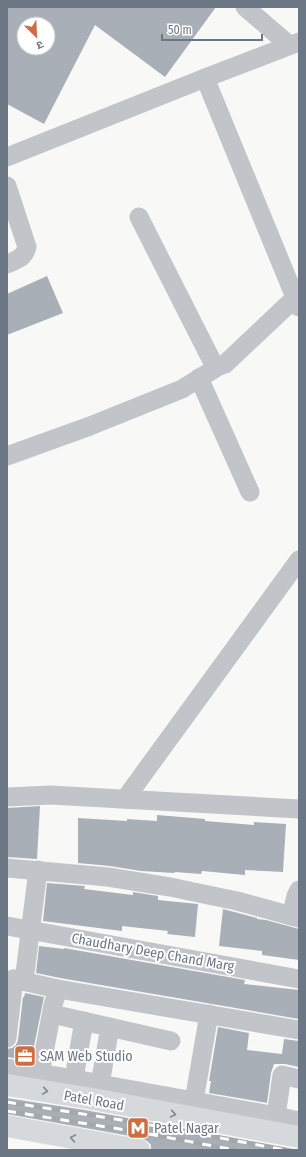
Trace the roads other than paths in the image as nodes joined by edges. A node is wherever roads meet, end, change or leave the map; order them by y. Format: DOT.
graph roads {
  1 [pos="245,7"];
  2 [pos="294,44"];
  3 [pos="205,78"];
  4 [pos="7,158"];
  5 [pos="7,186"];
  6 [pos="139,217"];
  7 [pos="7,264"];
  8 [pos="297,303"];
  9 [pos="219,366"];
  10 [pos="199,378"];
  11 [pos="7,456"];
  12 [pos="250,492"];
  13 [pos="299,560"];
  14 [pos="7,797"];
  15 [pos="125,799"];
  16 [pos="299,809"];
  17 [pos="7,868"];
  18 [pos="38,870"];
  19 [pos="299,890"];
  20 [pos="295,917"];
  21 [pos="7,926"];
  22 [pos="30,930"];
  23 [pos="15,979"];
  24 [pos="299,979"];
  25 [pos="58,989"];
  26 [pos="52,1014"];
  27 [pos="209,1014"];
  28 [pos="84,1021"];
  29 [pos="110,1027"];
  30 [pos="299,1030"];
  31 [pos="7,1038"];
  32 [pos="171,1041"];
  33 [pos="7,1068"];
  34 [pos="40,1074"];
  35 [pos="74,1078"];
  36 [pos="299,1079"];
  37 [pos="100,1084"];
  38 [pos="7,1085"];
  39 [pos="194,1101"];
  40 [pos="276,1116"];
  41 [pos="299,1121"];
  42 [pos="7,1126"];
  43 [pos="299,1137"];
  44 [pos="96,1146"];
  45 [pos="139,1150"];
  1 -- 2 [label="street"];
  2 -- 3 [label="street"];
  3 -- 4 [label="street"];
  3 -- 8 [label="street"];
  5 -- 7 [label="street"];
  6 -- 9 [label="street"];
  8 -- 9 [label="street"];
  9 -- 10 [label="street"];
  10 -- 11 [label="street"];
  10 -- 12 [label="street"];
  13 -- 15 [label="street"];
  14 -- 15 [label="street"];
  15 -- 16 [label="street"];
  17 -- 18 [label="street"];
  18 -- 20 [label="street"];
  18 -- 22 [label="street"];
  19 -- 20 [label="street"];
  21 -- 22 [label="street, Chaudhary Deep Chand Marg"];
  22 -- 23 [label="street"];
  22 -- 24 [label="street, Chaudhary Deep Chand Marg"];
  23 -- 25 [label="street"];
  23 -- 31 [label="street"];
  25 -- 26 [label="street"];
  25 -- 27 [label="street"];
  26 -- 28 [label="street"];
  26 -- 34 [label="street"];
  27 -- 30 [label="street"];
  27 -- 39 [label="street"];
  28 -- 29 [label="street"];
  28 -- 35 [label="street"];
  29 -- 32 [label="street"];
  29 -- 37 [label="street"];
  33 -- 34 [label="street"];
  34 -- 35 [label="street"];
  35 -- 37 [label="street"];
  36 -- 40 [label="street"];
  37 -- 39 [label="street"];
  38 -- 43 [label="main road, Patel Road, one-way"];
  39 -- 40 [label="street"];
  40 -- 41 [label="street"];
  44 -- 42 [label="main road, one-way"];
  44 -- 45 [label="main road"];
}
